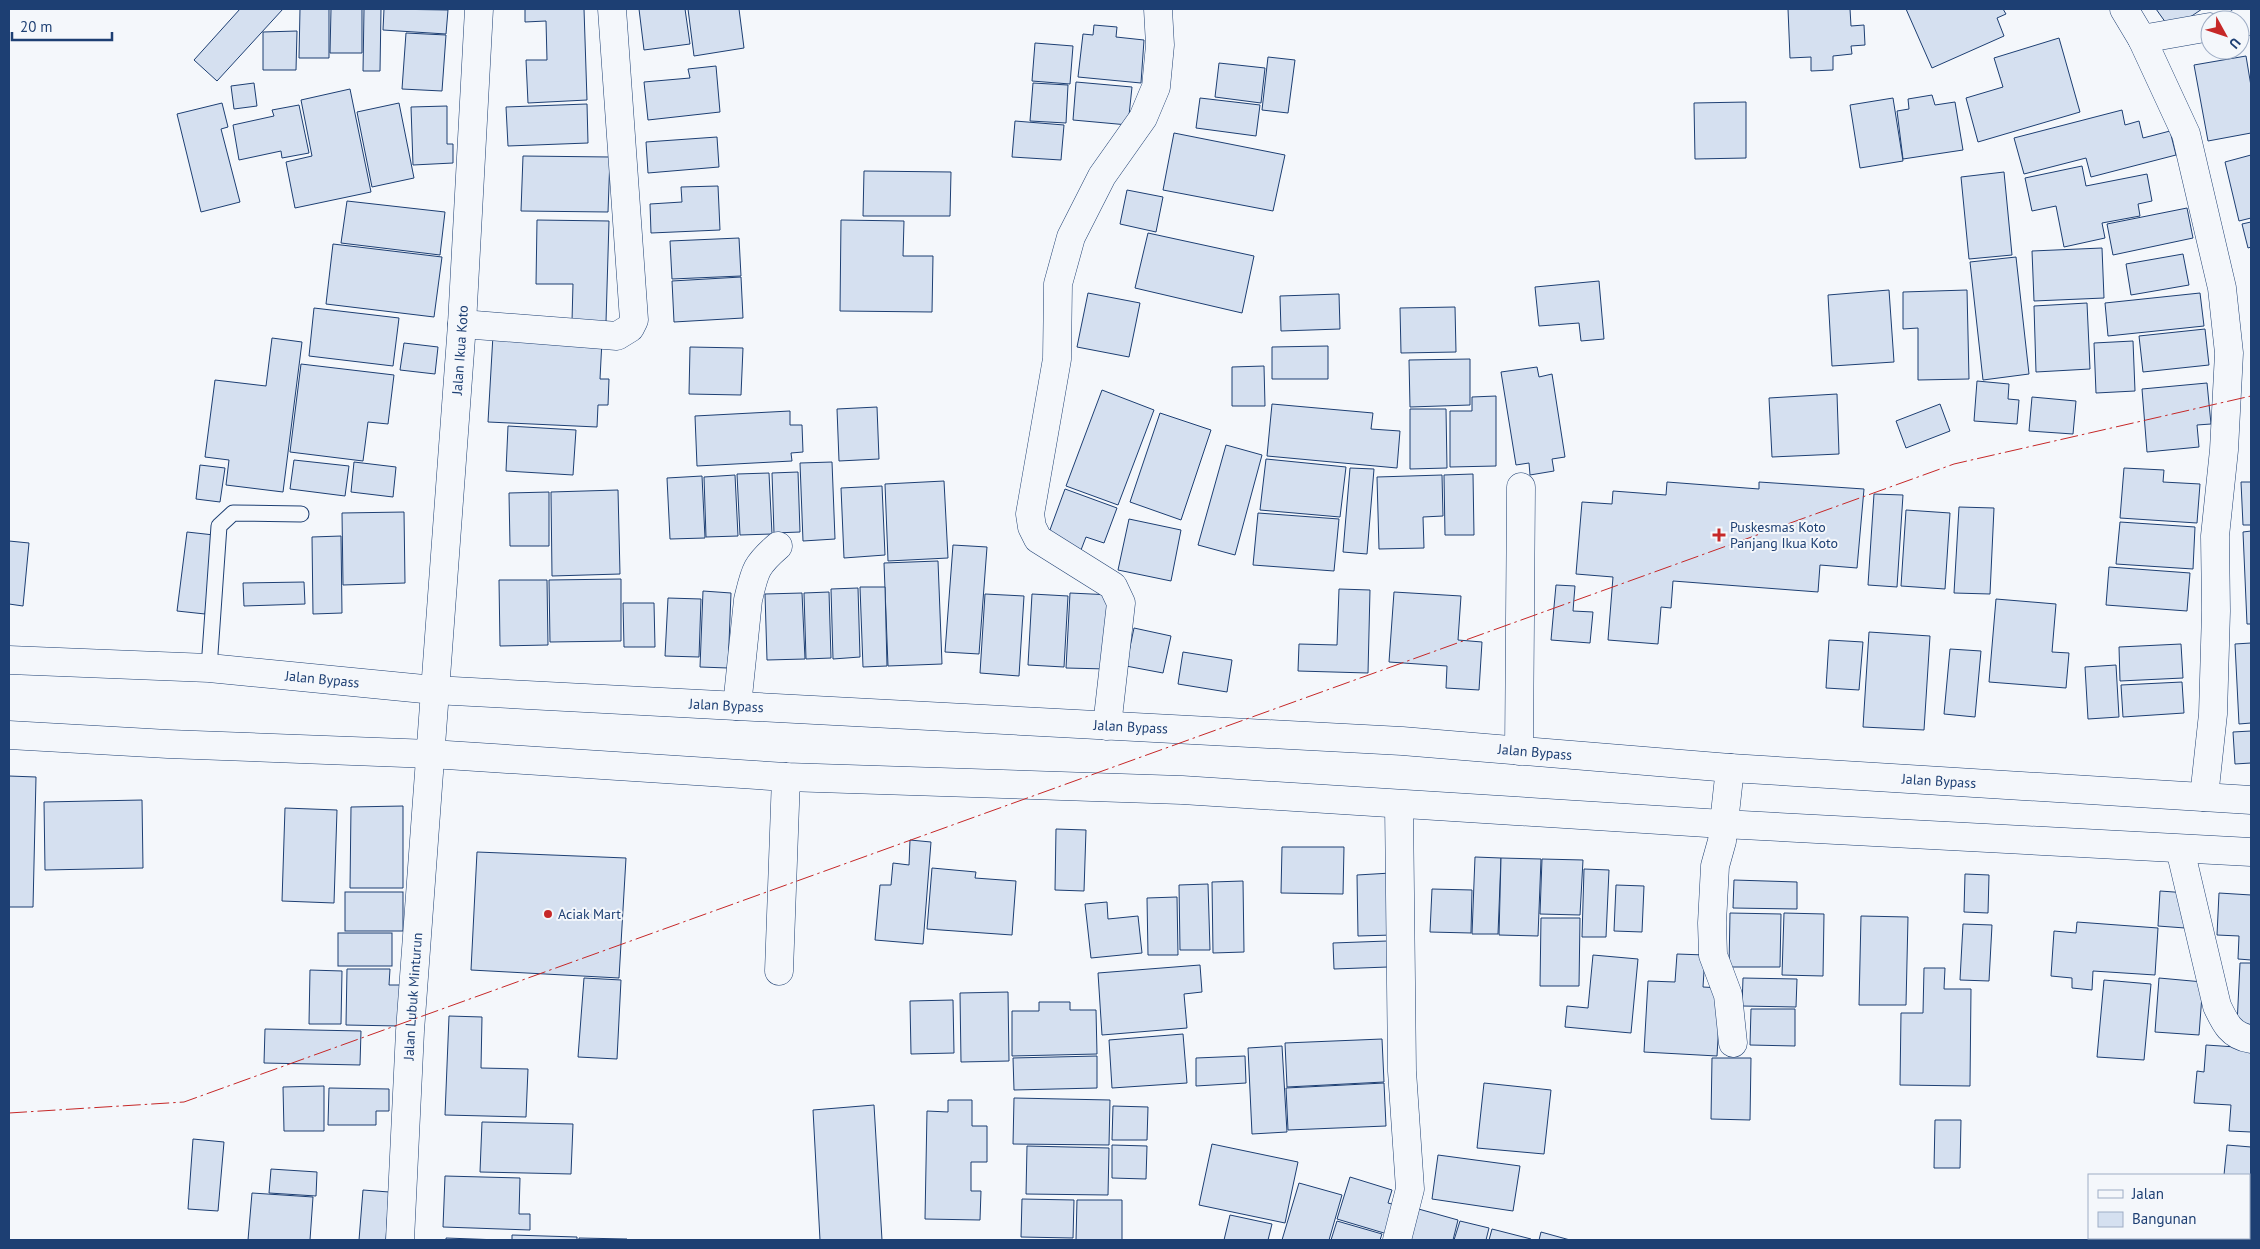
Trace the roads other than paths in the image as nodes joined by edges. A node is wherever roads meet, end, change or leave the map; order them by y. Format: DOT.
graph roads {
  1 [pos="479,9"];
  2 [pos="612,9"];
  3 [pos="1158,9"];
  4 [pos="2124,9"];
  5 [pos="2200,29"];
  6 [pos="2142,39"];
  7 [pos="462,324"];
  8 [pos="1520,487"];
  9 [pos="301,514"];
  10 [pos="778,546"];
  11 [pos="9,660"];
  12 [pos="209,668"];
  13 [pos="434,690"];
  14 [pos="737,706"];
  15 [pos="1107,726"];
  16 [pos="9,735"];
  17 [pos="1519,751"];
  18 [pos="431,754"];
  19 [pos="1730,768"];
  20 [pos="786,777"];
  21 [pos="2204,797"];
  22 [pos="2251,800"];
  23 [pos="1399,805"];
  24 [pos="1723,824"];
  25 [pos="2180,849"];
  26 [pos="2251,852"];
  27 [pos="779,972"];
  28 [pos="2251,1040"];
  29 [pos="1733,1043"];
  30 [pos="400,1240"];
  31 [pos="1397,1240"];
  1 -- 7 [label="main road, Jalan Ikua Koto"];
  2 -- 7 [label="main road"];
  3 -- 15 [label="main road"];
  4 -- 6 [label="main road"];
  5 -- 6 [label="main road"];
  6 -- 21 [label="main road"];
  7 -- 13 [label="main road, Jalan Ikua Koto"];
  8 -- 17 [label="main road"];
  9 -- 12 [label="lane"];
  10 -- 14 [label="main road"];
  11 -- 12 [label="main road, Jalan Bypass"];
  12 -- 13 [label="main road, Jalan Bypass"];
  13 -- 14 [label="main road, Jalan Bypass"];
  13 -- 18 [label="main road, Jalan Ikua Koto"];
  14 -- 15 [label="main road, Jalan Bypass"];
  15 -- 17 [label="main road, Jalan Bypass"];
  16 -- 18 [label="main road"];
  17 -- 19 [label="main road, Jalan Bypass"];
  18 -- 20 [label="main road"];
  18 -- 30 [label="main road, Jalan Lubuk Minturun"];
  19 -- 21 [label="main road, Jalan Bypass"];
  19 -- 24 [label="main road"];
  20 -- 23 [label="main road"];
  20 -- 27 [label="main road"];
  21 -- 22 [label="main road, Jalan Bypass"];
  23 -- 24 [label="main road"];
  23 -- 31 [label="main road"];
  24 -- 25 [label="main road"];
  24 -- 29 [label="main road"];
  25 -- 26 [label="main road"];
  25 -- 28 [label="main road"];
}
